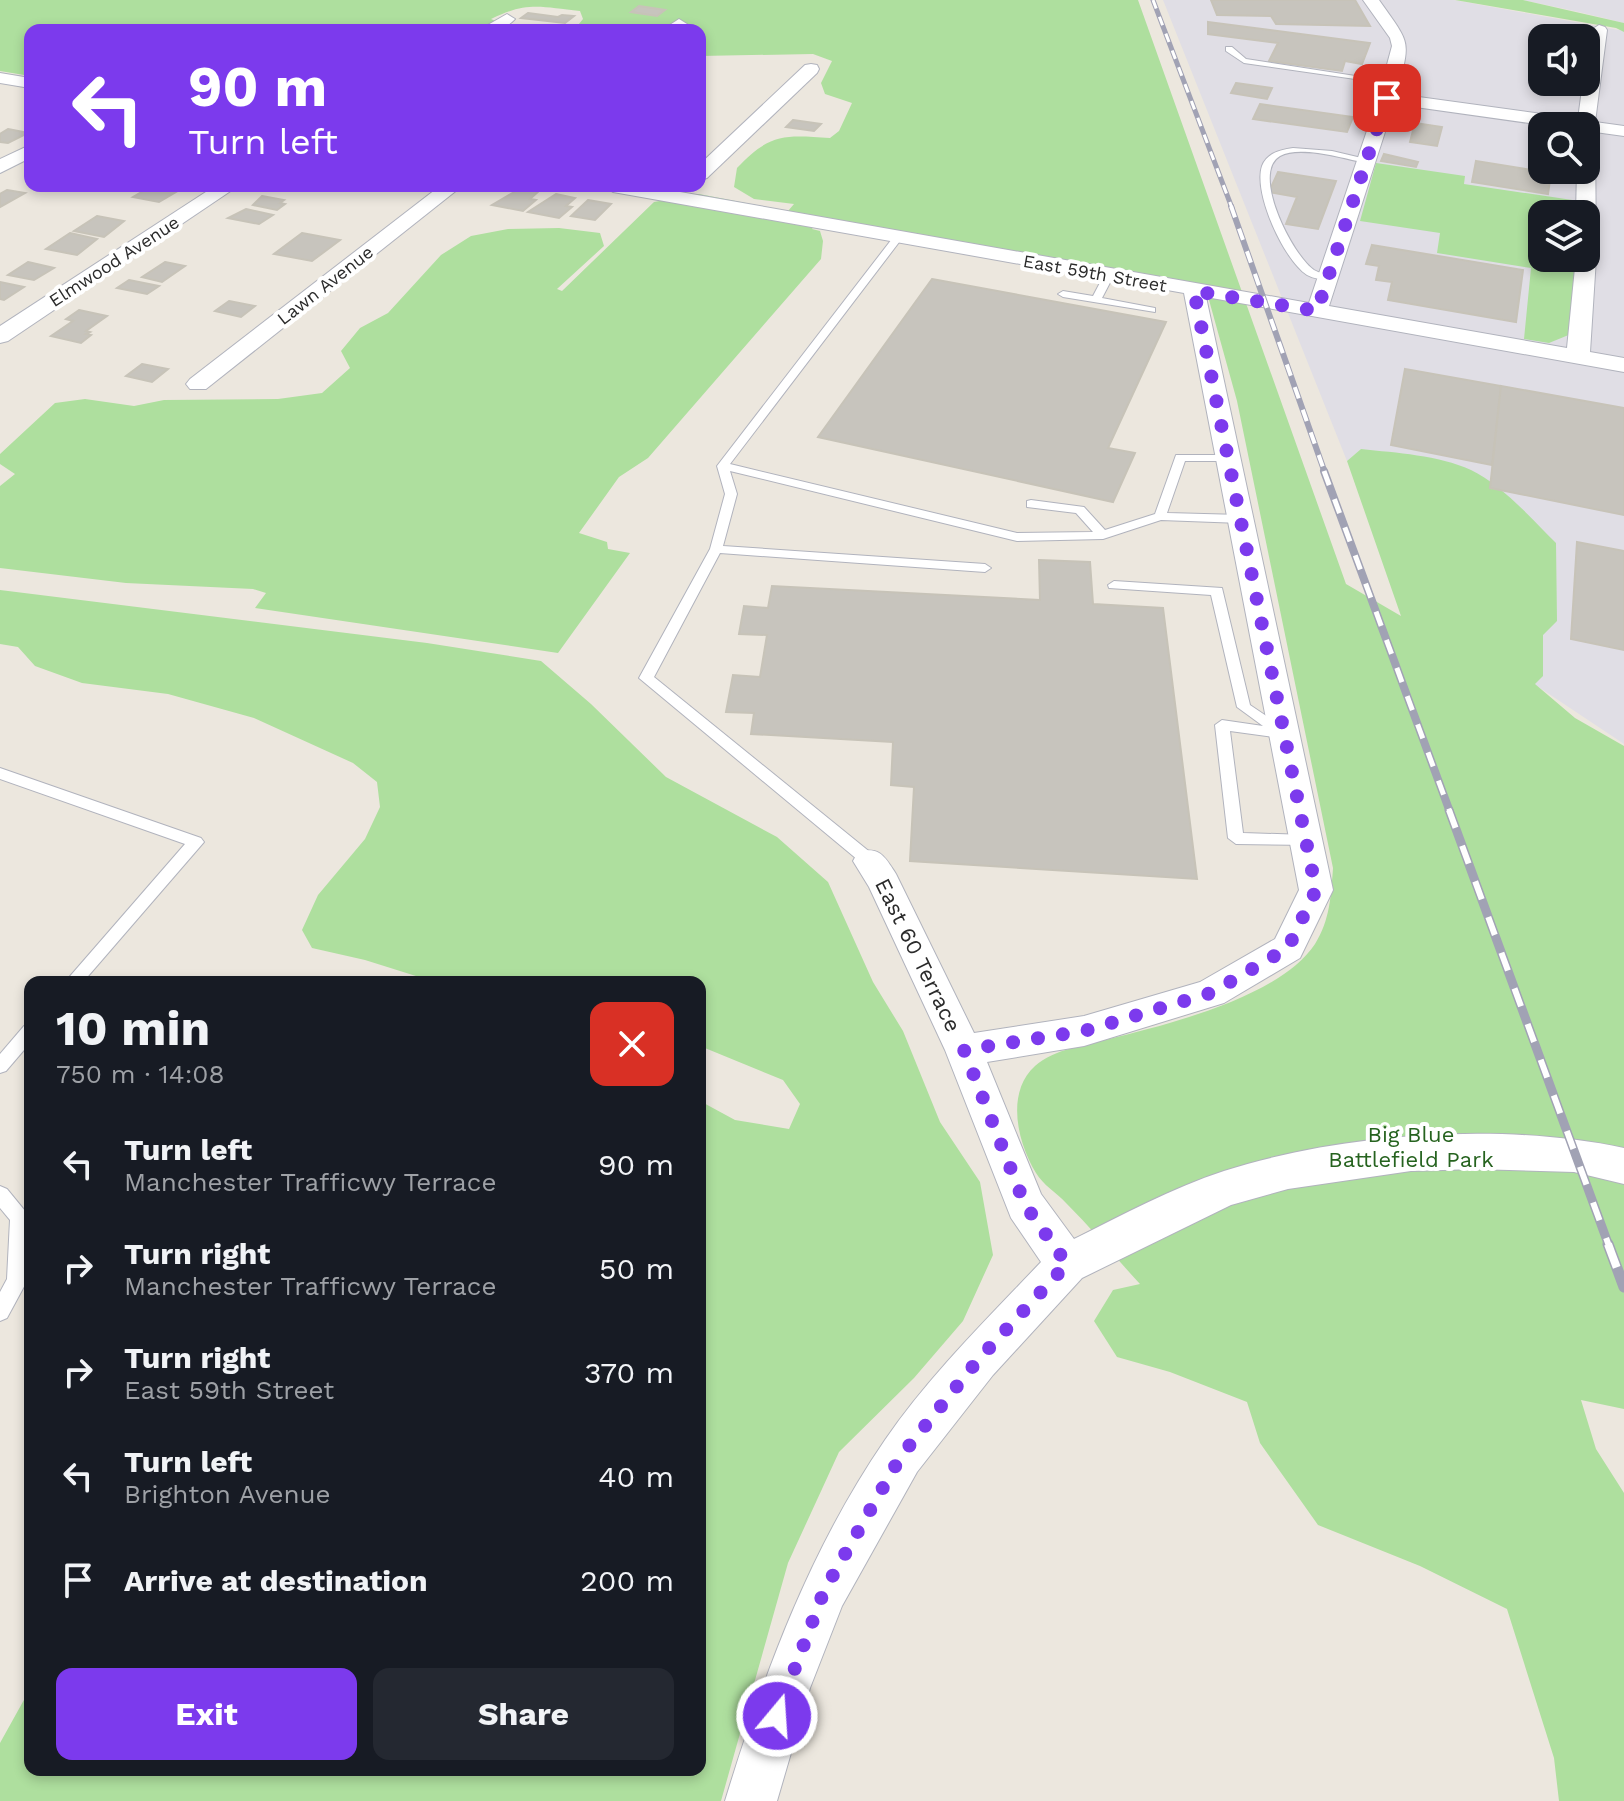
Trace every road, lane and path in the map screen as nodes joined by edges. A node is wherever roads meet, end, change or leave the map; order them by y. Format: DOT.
graph roads {
  1 [pos="1371,0"];
  2 [pos="507,19"];
  3 [pos="498,24"];
  4 [pos="1229,49"];
  5 [pos="811,69"];
  6 [pos="0,78"];
  7 [pos="24,82"];
  8 [pos="1388,90"];
  9 [pos="1528,115"];
  10 [pos="1600,127"];
  11 [pos="1624,131"];
  12 [pos="24,154"];
  13 [pos="1366,160"];
  14 [pos="0,167"];
  15 [pos="706,168"];
  16 [pos="219,192"];
  17 [pos="444,192"];
  18 [pos="681,192"];
  19 [pos="898,237"];
  20 [pos="1585,272"];
  21 [pos="1109,275"];
  22 [pos="1328,278"];
  23 [pos="1194,291"];
  24 [pos="1063,294"];
  25 [pos="1096,300"];
  26 [pos="1151,310"];
  27 [pos="1317,311"];
  28 [pos="0,336"];
  29 [pos="1578,357"];
  30 [pos="1624,365"];
  31 [pos="198,384"];
  32 [pos="1227,459"];
  33 [pos="723,466"];
  34 [pos="1031,504"];
  35 [pos="1160,516"];
  36 [pos="1241,519"];
  37 [pos="1103,535"];
  38 [pos="716,549"];
  39 [pos="985,568"];
  40 [pos="1114,585"];
  41 [pos="1284,733"];
  42 [pos="0,773"];
  43 [pos="1306,841"];
  44 [pos="870,861"];
  45 [pos="78,976"];
  46 [pos="24,1038"];
  47 [pos="964,1050"];
  48 [pos="0,1066"];
  49 [pos="1624,1166"];
  50 [pos="0,1195"];
  51 [pos="1067,1264"];
  52 [pos="0,1311"];
  53 [pos="751,1801"];
  1 -- 8 [label="street"];
  2 -- 3 [label="street"];
  4 -- 8 [label="lane"];
  5 -- 15 [label="street"];
  6 -- 7 [label="street"];
  8 -- 9 [label="street"];
  8 -- 13 [label="street"];
  10 -- 11 [label="street"];
  12 -- 14 [label="street"];
  13 -- 22 [label="street"];
  13 -- 22 [label="lane"];
  16 -- 28 [label="street, Elmwood Avenue"];
  17 -- 31 [label="street, Lawn Avenue"];
  18 -- 19 [label="street, East 59th Street"];
  19 -- 21 [label="street, East 59th Street"];
  19 -- 33 [label="lane"];
  20 -- 29 [label="street"];
  21 -- 23 [label="street, East 59th Street"];
  21 -- 25 [label="lane"];
  22 -- 27 [label="street"];
  23 -- 27 [label="street, East 59th Street"];
  23 -- 32 [label="street"];
  24 -- 25 [label="lane"];
  25 -- 26 [label="lane"];
  27 -- 29 [label="street, East 59th Street"];
  29 -- 30 [label="street, East 59th Street"];
  32 -- 35 [label="lane"];
  32 -- 36 [label="street"];
  33 -- 37 [label="lane"];
  33 -- 38 [label="lane"];
  34 -- 37 [label="lane"];
  35 -- 36 [label="lane"];
  35 -- 37 [label="lane"];
  36 -- 41 [label="street"];
  38 -- 39 [label="lane"];
  38 -- 44 [label="lane"];
  40 -- 41 [label="lane"];
  41 -- 43 [label="street"];
  41 -- 43 [label="lane"];
  42 -- 45 [label="lane"];
  43 -- 47 [label="street"];
  44 -- 47 [label="street, East 60 Terrace"];
  46 -- 48 [label="lane"];
  47 -- 51 [label="street, East 60 Terrace"];
  49 -- 51 [label="street"];
  50 -- 52 [label="lane"];
  51 -- 53 [label="street"];
}
